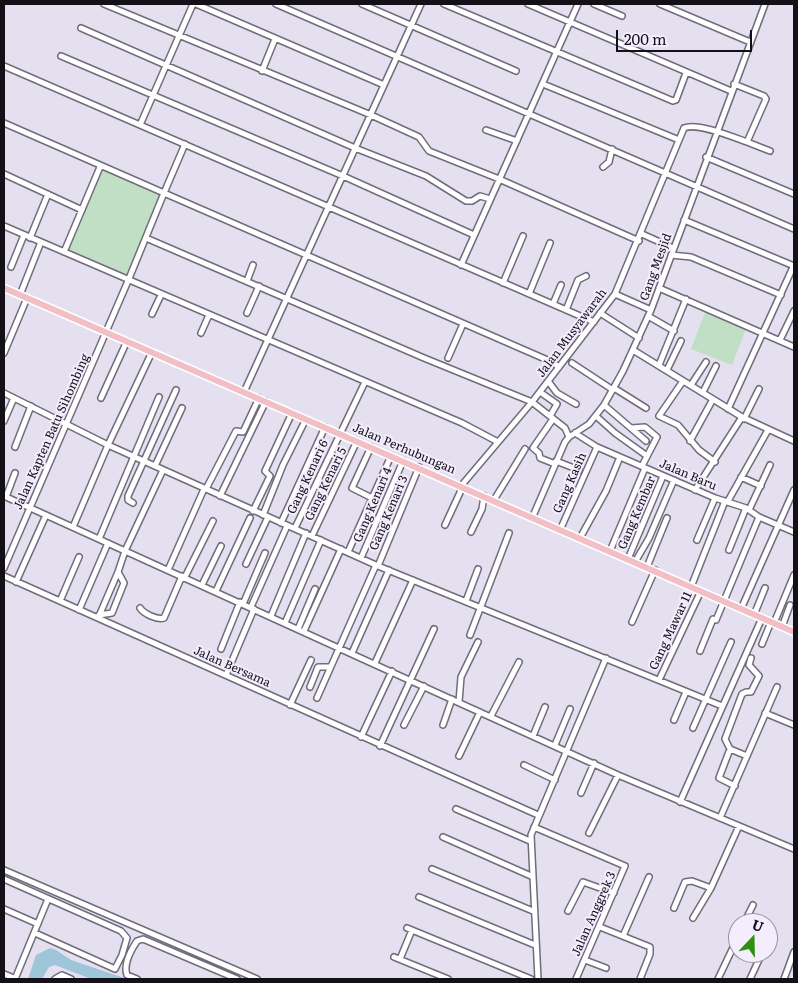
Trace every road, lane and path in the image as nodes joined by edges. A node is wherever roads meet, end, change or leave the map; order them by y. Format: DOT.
graph roads {
  1 [pos="104,4"];
  2 [pos="195,4"];
  3 [pos="276,4"];
  4 [pos="362,4"];
  5 [pos="421,4"];
  6 [pos="444,4"];
  7 [pos="528,4"];
  8 [pos="578,4"];
  9 [pos="594,4"];
  10 [pos="660,4"];
  11 [pos="765,4"];
  12 [pos="622,16"];
  13 [pos="570,22"];
  14 [pos="412,25"];
  15 [pos="80,28"];
  16 [pos="179,36"];
  17 [pos="276,39"];
  18 [pos="750,42"];
  19 [pos="556,52"];
  20 [pos="398,55"];
  21 [pos="61,56"];
  22 [pos="4,66"];
  23 [pos="165,66"];
  24 [pos="262,71"];
  25 [pos="516,71"];
  26 [pos="686,73"];
  27 [pos="543,84"];
  28 [pos="734,84"];
  29 [pos="384,85"];
  30 [pos="731,91"];
  31 [pos="152,96"];
  32 [pos="530,112"];
  33 [pos="372,115"];
  34 [pos="4,123"];
  35 [pos="140,125"];
  36 [pos="486,130"];
  37 [pos="716,131"];
  38 [pos="679,140"];
  39 [pos="517,141"];
  40 [pos="747,142"];
  41 [pos="185,144"];
  42 [pos="356,148"];
  43 [pos="612,149"];
  44 [pos="770,151"];
  45 [pos="706,157"];
  46 [pos="100,167"];
  47 [pos="603,167"];
  48 [pos="666,172"];
  49 [pos="4,174"];
  50 [pos="343,176"];
  51 [pos="499,179"];
  52 [pos="696,186"];
  53 [pos="48,194"];
  54 [pos="164,194"];
  55 [pos="794,194"];
  56 [pos="490,199"];
  57 [pos="329,207"];
  58 [pos="82,210"];
  59 [pos="684,220"];
  60 [pos="4,228"];
  61 [pos="794,229"];
  62 [pos="642,234"];
  63 [pos="24,235"];
  64 [pos="474,235"];
  65 [pos="524,236"];
  66 [pos="30,238"];
  67 [pos="146,238"];
  68 [pos="639,241"];
  69 [pos="40,242"];
  70 [pos="550,243"];
  71 [pos="673,248"];
  72 [pos="64,252"];
  73 [pos="307,255"];
  74 [pos="671,255"];
  75 [pos="253,265"];
  76 [pos="461,265"];
  77 [pos="794,266"];
  78 [pos="11,267"];
  79 [pos="586,276"];
  80 [pos="128,281"];
  81 [pos="247,281"];
  82 [pos="503,283"];
  83 [pos="561,285"];
  84 [pos="258,286"];
  85 [pos="4,288"];
  86 [pos="659,288"];
  87 [pos="530,294"];
  88 [pos="615,294"];
  89 [pos="20,295"];
  90 [pos="161,295"];
  91 [pos="781,295"];
  92 [pos="27,298"];
  93 [pos="287,298"];
  94 [pos="686,299"];
  95 [pos="553,304"];
  96 [pos="566,310"];
  97 [pos="650,310"];
  98 [pos="794,311"];
  99 [pos="247,313"];
  100 [pos="600,313"];
  101 [pos="152,314"];
  102 [pos="209,315"];
  103 [pos="648,316"];
  104 [pos="792,320"];
  105 [pos="594,322"];
  106 [pos="464,324"];
  107 [pos="674,331"];
  108 [pos="106,332"];
  109 [pos="201,333"];
  110 [pos="762,333"];
  111 [pos="639,338"];
  112 [pos="267,340"];
  113 [pos="780,340"];
  114 [pos="681,341"];
  115 [pos="127,342"];
  116 [pos="794,347"];
  117 [pos="634,350"];
  118 [pos="152,352"];
  119 [pos="4,353"];
  120 [pos="448,358"];
  121 [pos="706,362"];
  122 [pos="572,363"];
  123 [pos="658,365"];
  124 [pos="716,366"];
  125 [pos="559,367"];
  126 [pos="667,370"];
  127 [pos="683,380"];
  128 [pos="365,382"];
  129 [pos="548,382"];
  130 [pos="691,385"];
  131 [pos="614,389"];
  132 [pos="759,389"];
  133 [pos="176,390"];
  134 [pos="244,392"];
  135 [pos="540,392"];
  136 [pos="702,392"];
  137 [pos="4,393"];
  138 [pos="159,397"];
  139 [pos="14,398"];
  140 [pos="101,398"];
  141 [pos="263,400"];
  142 [pos="713,400"];
  143 [pos="532,402"];
  144 [pos="576,404"];
  145 [pos="604,405"];
  146 [pos="31,406"];
  147 [pos="182,408"];
  148 [pos="646,408"];
  149 [pos="728,410"];
  150 [pos="292,413"];
  151 [pos="596,416"];
  152 [pos="551,418"];
  153 [pos="743,418"];
  154 [pos="306,419"];
  155 [pos="4,421"];
  156 [pos="66,426"];
  157 [pos="325,427"];
  158 [pos="631,428"];
  159 [pos="768,430"];
  160 [pos="339,433"];
  161 [pos="575,433"];
  162 [pos="569,437"];
  163 [pos="690,440"];
  164 [pos="357,441"];
  165 [pos="646,441"];
  166 [pos="794,441"];
  167 [pos="498,442"];
  168 [pos="108,445"];
  169 [pos="15,447"];
  170 [pos="371,447"];
  171 [pos="598,447"];
  172 [pos="525,449"];
  173 [pos="391,456"];
  174 [pos="648,456"];
  175 [pos="133,457"];
  176 [pos="620,457"];
  177 [pos="143,461"];
  178 [pos="403,461"];
  179 [pos="556,462"];
  180 [pos="715,462"];
  181 [pos="770,465"];
  182 [pos="155,466"];
  183 [pos="419,467"];
  184 [pos="644,467"];
  185 [pos="163,470"];
  186 [pos="579,470"];
  187 [pos="15,473"];
  188 [pos="663,476"];
  189 [pos="742,477"];
  190 [pos="674,480"];
  191 [pos="462,486"];
  192 [pos="761,486"];
  193 [pos="205,489"];
  194 [pos="695,490"];
  195 [pos="794,490"];
  196 [pos="220,496"];
  197 [pos="484,496"];
  198 [pos="5,497"];
  199 [pos="372,498"];
  200 [pos="715,498"];
  201 [pos="494,500"];
  202 [pos="726,501"];
  203 [pos="133,503"];
  204 [pos="30,508"];
  205 [pos="748,509"];
  206 [pos="253,510"];
  207 [pos="46,515"];
  208 [pos="265,516"];
  209 [pos="533,516"];
  210 [pos="250,518"];
  211 [pos="666,518"];
  212 [pos="759,518"];
  213 [pos="213,521"];
  214 [pos="281,523"];
  215 [pos="445,525"];
  216 [pos="778,525"];
  217 [pos="287,526"];
  218 [pos="73,527"];
  219 [pos="295,528"];
  220 [pos="561,528"];
  221 [pos="471,532"];
  222 [pos="794,532"];
  223 [pos="509,533"];
  224 [pos="306,534"];
  225 [pos="312,536"];
  226 [pos="580,538"];
  227 [pos="99,539"];
  228 [pos="321,540"];
  229 [pos="697,540"];
  230 [pos="108,543"];
  231 [pos="221,546"];
  232 [pos="341,549"];
  233 [pos="729,550"];
  234 [pos="125,551"];
  235 [pos="610,551"];
  236 [pos="348,552"];
  237 [pos="265,553"];
  238 [pos="79,556"];
  239 [pos="361,558"];
  240 [pos="632,560"];
  241 [pos="246,564"];
  242 [pos="377,565"];
  243 [pos="647,567"];
  244 [pos="4,568"];
  245 [pos="168,570"];
  246 [pos="389,570"];
  247 [pos="478,570"];
  248 [pos="655,570"];
  249 [pos="118,572"];
  250 [pos="794,575"];
  251 [pos="4,576"];
  252 [pos="184,577"];
  253 [pos="412,580"];
  254 [pos="16,582"];
  255 [pos="202,585"];
  256 [pos="691,587"];
  257 [pos="765,588"];
  258 [pos="315,589"];
  259 [pos="216,591"];
  260 [pos="701,591"];
  261 [pos="462,599"];
  262 [pos="724,601"];
  263 [pos="60,602"];
  264 [pos="242,603"];
  265 [pos="790,605"];
  266 [pos="480,606"];
  267 [pos="140,608"];
  268 [pos="253,608"];
  269 [pos="741,609"];
  270 [pos="79,610"];
  271 [pos="754,615"];
  272 [pos="271,616"];
  273 [pos="98,617"];
  274 [pos="762,618"];
  275 [pos="285,622"];
  276 [pos="632,622"];
  277 [pos="772,623"];
  278 [pos="782,627"];
  279 [pos="434,629"];
  280 [pos="301,630"];
  281 [pos="794,632"];
  282 [pos="470,635"];
  283 [pos="478,642"];
  284 [pos="731,642"];
  285 [pos="762,644"];
  286 [pos="339,647"];
  287 [pos="221,650"];
  288 [pos="700,651"];
  289 [pos="352,653"];
  290 [pos="606,658"];
  291 [pos="751,658"];
  292 [pos="311,660"];
  293 [pos="519,662"];
  294 [pos="375,663"];
  295 [pos="330,667"];
  296 [pos="392,671"];
  297 [pos="226,675"];
  298 [pos="411,679"];
  299 [pos="659,680"];
  300 [pos="424,686"];
  301 [pos="310,687"];
  302 [pos="777,687"];
  303 [pos="686,692"];
  304 [pos="317,698"];
  305 [pos="706,698"];
  306 [pos="456,701"];
  307 [pos="290,705"];
  308 [pos="722,706"];
  309 [pos="545,707"];
  310 [pos="570,708"];
  311 [pos="480,712"];
  312 [pos="765,713"];
  313 [pos="491,716"];
  314 [pos="674,720"];
  315 [pos="443,725"];
  316 [pos="794,725"];
  317 [pos="404,726"];
  318 [pos="693,728"];
  319 [pos="533,736"];
  320 [pos="361,737"];
  321 [pos="380,746"];
  322 [pos="555,746"];
  323 [pos="730,749"];
  324 [pos="567,751"];
  325 [pos="459,756"];
  326 [pos="747,756"];
  327 [pos="594,763"];
  328 [pos="524,765"];
  329 [pos="618,774"];
  330 [pos="555,780"];
  331 [pos="734,786"];
  332 [pos="581,793"];
  333 [pos="680,802"];
  334 [pos="456,809"];
  335 [pos="538,815"];
  336 [pos="720,818"];
  337 [pos="739,826"];
  338 [pos="534,827"];
  339 [pos="589,833"];
  340 [pos="443,837"];
  341 [pos="530,841"];
  342 [pos="794,849"];
  343 [pos="432,869"];
  344 [pos="4,870"];
  345 [pos="532,876"];
  346 [pos="649,877"];
  347 [pos="4,879"];
  348 [pos="711,888"];
  349 [pos="614,893"];
  350 [pos="419,897"];
  351 [pos="48,899"];
  352 [pos="753,905"];
  353 [pos="674,908"];
  354 [pos="5,911"];
  355 [pos="533,911"];
  356 [pos="568,911"];
  357 [pos="749,913"];
  358 [pos="693,918"];
  359 [pos="38,924"];
  360 [pos="600,927"];
  361 [pos="35,933"];
  362 [pos="623,936"];
  363 [pos="535,945"];
  364 [pos="794,952"];
  365 [pos="728,958"];
  366 [pos="585,960"];
  367 [pos="757,963"];
  368 [pos="606,968"];
  369 [pos="4,974"];
  370 [pos="16,979"];
  371 [pos="55,979"];
  372 [pos="71,979"];
  373 [pos="137,979"];
  374 [pos="237,979"];
  375 [pos="257,979"];
  376 [pos="448,979"];
  377 [pos="531,979"];
  378 [pos="538,979"];
  379 [pos="576,979"];
  380 [pos="640,979"];
  381 [pos="718,979"];
  382 [pos="750,979"];
  383 [pos="784,979"];
  1 -- 16 [label="street"];
  2 -- 16 [label="street"];
  2 -- 17 [label="street"];
  3 -- 20 [label="street"];
  4 -- 14 [label="street"];
  5 -- 14 [label="street"];
  6 -- 19 [label="street"];
  7 -- 13 [label="street"];
  8 -- 13 [label="street"];
  9 -- 12 [label="street"];
  10 -- 18 [label="street"];
  11 -- 18 [label="street, Gang Mesjid"];
  13 -- 19 [label="street"];
  13 -- 26 [label="street"];
  14 -- 20 [label="street"];
  14 -- 25 [label="street"];
  15 -- 23 [label="street"];
  16 -- 23 [label="street"];
  16 -- 24 [label="street"];
  17 -- 24 [label="street"];
  17 -- 29 [label="street"];
  18 -- 28 [label="street, Gang Mesjid"];
  19 -- 26 [label="street"];
  19 -- 27 [label="street"];
  20 -- 29 [label="street"];
  20 -- 32 [label="street"];
  21 -- 31 [label="street"];
  22 -- 35 [label="street"];
  23 -- 31 [label="street"];
  23 -- 42 [label="street"];
  24 -- 33 [label="street"];
  26 -- 30 [label="street"];
  27 -- 32 [label="street"];
  27 -- 38 [label="street"];
  28 -- 30 [label="street, Gang Mesjid"];
  28 -- 40 [label="street"];
  29 -- 33 [label="street"];
  30 -- 37 [label="street, Gang Mesjid"];
  31 -- 35 [label="street"];
  31 -- 50 [label="street"];
  32 -- 39 [label="street"];
  32 -- 43 [label="street"];
  33 -- 42 [label="street"];
  33 -- 51 [label="street"];
  34 -- 46 [label="street"];
  35 -- 41 [label="street"];
  36 -- 39 [label="street"];
  37 -- 38 [label="street"];
  37 -- 40 [label="street"];
  37 -- 45 [label="street, Gang Mesjid"];
  38 -- 48 [label="street, Jalan Musyawarah"];
  39 -- 51 [label="street"];
  40 -- 44 [label="street"];
  41 -- 54 [label="street, Jalan Kapten Batu Sihombing"];
  41 -- 57 [label="street"];
  42 -- 50 [label="street"];
  42 -- 56 [label="street"];
  43 -- 47 [label="street"];
  43 -- 48 [label="street"];
  45 -- 52 [label="street, Gang Mesjid"];
  45 -- 55 [label="street"];
  46 -- 54 [label="street"];
  46 -- 58 [label="street"];
  48 -- 52 [label="street"];
  48 -- 62 [label="street, Jalan Musyawarah"];
  49 -- 53 [label="street"];
  50 -- 57 [label="street"];
  50 -- 64 [label="street"];
  51 -- 56 [label="street"];
  51 -- 68 [label="street"];
  52 -- 59 [label="street, Gang Mesjid"];
  52 -- 61 [label="street"];
  53 -- 58 [label="street"];
  53 -- 66 [label="street"];
  54 -- 67 [label="street, Jalan Kapten Batu Sihombing"];
  54 -- 73 [label="street"];
  56 -- 64 [label="street"];
  57 -- 73 [label="street"];
  57 -- 76 [label="street"];
  58 -- 72 [label="street"];
  59 -- 71 [label="street, Gang Mesjid"];
  59 -- 77 [label="street"];
  60 -- 63 [label="street"];
  62 -- 68 [label="street, Jalan Musyawarah"];
  62 -- 71 [label="street"];
  63 -- 66 [label="street"];
  63 -- 78 [label="street"];
  64 -- 76 [label="street"];
  65 -- 82 [label="street"];
  66 -- 69 [label="street"];
  67 -- 80 [label="street, Jalan Kapten Batu Sihombing"];
  67 -- 81 [label="street"];
  68 -- 88 [label="street, Jalan Musyawarah"];
  69 -- 72 [label="street"];
  69 -- 89 [label="street"];
  70 -- 87 [label="street"];
  71 -- 74 [label="street, Gang Mesjid"];
  72 -- 80 [label="street"];
  73 -- 93 [label="street"];
  73 -- 106 [label="street"];
  74 -- 86 [label="street, Gang Mesjid"];
  74 -- 91 [label="street"];
  75 -- 81 [label="street"];
  76 -- 82 [label="street"];
  77 -- 91 [label="street"];
  79 -- 96 [label="street"];
  80 -- 90 [label="street"];
  80 -- 108 [label="street, Jalan Kapten Batu Sihombing"];
  81 -- 84 [label="street"];
  82 -- 87 [label="street"];
  83 -- 95 [label="street"];
  84 -- 93 [label="street"];
  84 -- 99 [label="street"];
  85 -- 89 [label="main road, Jalan Perhubungan"];
  86 -- 94 [label="street"];
  86 -- 97 [label="street, Gang Mesjid"];
  87 -- 95 [label="street"];
  88 -- 97 [label="street"];
  88 -- 100 [label="street, Jalan Musyawarah"];
  89 -- 92 [label="main road, Jalan Perhubungan"];
  90 -- 101 [label="street"];
  90 -- 102 [label="street"];
  91 -- 110 [label="street"];
  92 -- 108 [label="main road, Jalan Perhubungan"];
  92 -- 119 [label="street"];
  93 -- 112 [label="street"];
  93 -- 143 [label="street"];
  94 -- 107 [label="street"];
  94 -- 110 [label="street"];
  95 -- 96 [label="street"];
  96 -- 105 [label="street"];
  97 -- 103 [label="street, Gang Mesjid"];
  98 -- 104 [label="street"];
  100 -- 105 [label="street, Jalan Musyawarah"];
  100 -- 111 [label="street"];
  102 -- 109 [label="street"];
  102 -- 112 [label="street"];
  103 -- 107 [label="street"];
  103 -- 111 [label="street, Gang Mesjid"];
  104 -- 113 [label="street"];
  105 -- 125 [label="street, Jalan Musyawarah"];
  106 -- 120 [label="street"];
  106 -- 125 [label="street"];
  107 -- 123 [label="street"];
  108 -- 115 [label="main road, Jalan Perhubungan"];
  108 -- 156 [label="street, Jalan Kapten Batu Sihombing"];
  110 -- 113 [label="street"];
  110 -- 149 [label="street"];
  111 -- 117 [label="street, Gang Mesjid"];
  112 -- 128 [label="street"];
  112 -- 134 [label="street"];
  113 -- 116 [label="street"];
  114 -- 126 [label="street"];
  115 -- 118 [label="main road, Jalan Perhubungan"];
  115 -- 140 [label="street"];
  117 -- 123 [label="street"];
  117 -- 131 [label="street, Gang Mesjid"];
  118 -- 134 [label="main road, Jalan Perhubungan"];
  118 -- 168 [label="street"];
  121 -- 130 [label="street"];
  122 -- 131 [label="street"];
  123 -- 126 [label="street"];
  124 -- 136 [label="street"];
  125 -- 129 [label="street, Jalan Musyawarah"];
  126 -- 127 [label="street"];
  127 -- 130 [label="street"];
  127 -- 163 [label="street"];
  128 -- 160 [label="street, Gang Kenari 6"];
  128 -- 167 [label="street"];
  129 -- 135 [label="street, Jalan Musyawarah"];
  129 -- 144 [label="street"];
  130 -- 136 [label="street"];
  131 -- 145 [label="street, Gang Mesjid"];
  131 -- 148 [label="street"];
  132 -- 153 [label="street"];
  133 -- 177 [label="street"];
  134 -- 141 [label="main road, Jalan Perhubungan"];
  135 -- 143 [label="street, Jalan Musyawarah"];
  135 -- 152 [label="street"];
  136 -- 142 [label="street"];
  137 -- 139 [label="street"];
  138 -- 175 [label="street"];
  139 -- 146 [label="street"];
  139 -- 155 [label="street"];
  141 -- 150 [label="main road, Jalan Perhubungan"];
  141 -- 193 [label="street"];
  141 -- 196 [label="street"];
  142 -- 149 [label="street"];
  142 -- 163 [label="street"];
  143 -- 152 [label="street"];
  143 -- 167 [label="street, Jalan Musyawarah"];
  145 -- 151 [label="street, Gang Mesjid"];
  145 -- 158 [label="street"];
  146 -- 156 [label="street"];
  146 -- 169 [label="street"];
  147 -- 182 [label="street"];
  149 -- 153 [label="street"];
  150 -- 154 [label="main road, Jalan Perhubungan"];
  150 -- 206 [label="street"];
  151 -- 161 [label="street, Gang Mesjid"];
  151 -- 174 [label="street"];
  152 -- 162 [label="street"];
  152 -- 179 [label="street"];
  153 -- 159 [label="street"];
  153 -- 180 [label="street"];
  154 -- 157 [label="main road, Jalan Perhubungan"];
  154 -- 208 [label="street"];
  156 -- 168 [label="street"];
  156 -- 204 [label="street, Jalan Kapten Batu Sihombing"];
  157 -- 160 [label="main road, Jalan Perhubungan"];
  157 -- 214 [label="street"];
  158 -- 165 [label="street"];
  158 -- 174 [label="street"];
  159 -- 166 [label="street"];
  159 -- 189 [label="street"];
  160 -- 164 [label="main road, Jalan Perhubungan"];
  160 -- 219 [label="street, Gang Kenari 6"];
  161 -- 162 [label="street, Gang Mesjid"];
  161 -- 171 [label="street, Jalan Baru"];
  162 -- 179 [label="street, Gang Mesjid"];
  163 -- 180 [label="street"];
  164 -- 170 [label="main road, Jalan Perhubungan"];
  164 -- 225 [label="street, Gang Kenari 5"];
  167 -- 191 [label="street, Jalan Musyawarah"];
  168 -- 175 [label="street"];
  168 -- 218 [label="street"];
  170 -- 173 [label="main road, Jalan Perhubungan"];
  170 -- 199 [label="street"];
  171 -- 176 [label="street, Jalan Baru"];
  171 -- 220 [label="street, Gang Kasih"];
  172 -- 201 [label="street"];
  173 -- 178 [label="main road, Jalan Perhubungan"];
  173 -- 199 [label="street"];
  174 -- 184 [label="street"];
  175 -- 177 [label="street"];
  175 -- 227 [label="street"];
  176 -- 184 [label="street, Jalan Baru"];
  176 -- 226 [label="street"];
  177 -- 182 [label="street"];
  177 -- 203 [label="street"];
  178 -- 183 [label="main road, Jalan Perhubungan"];
  178 -- 239 [label="street, Gang Kenari 4"];
  179 -- 186 [label="street"];
  179 -- 209 [label="street, Gang Mesjid"];
  180 -- 194 [label="street"];
  181 -- 192 [label="street"];
  182 -- 185 [label="street"];
  183 -- 191 [label="main road, Jalan Perhubungan"];
  183 -- 242 [label="street, Gang Kenari 3"];
  184 -- 188 [label="street, Jalan Baru"];
  184 -- 235 [label="street"];
  185 -- 193 [label="street"];
  185 -- 234 [label="street"];
  187 -- 198 [label="street"];
  188 -- 190 [label="street, Jalan Baru"];
  188 -- 240 [label="street, Gang Kembar"];
  189 -- 192 [label="street"];
  189 -- 202 [label="street"];
  190 -- 194 [label="street, Jalan Baru"];
  190 -- 240 [label="street"];
  191 -- 197 [label="main road, Jalan Perhubungan"];
  191 -- 215 [label="street, Jalan Musyawarah"];
  192 -- 205 [label="street"];
  193 -- 196 [label="street"];
  193 -- 245 [label="street"];
  194 -- 200 [label="street, Jalan Baru"];
  195 -- 216 [label="street"];
  196 -- 206 [label="street"];
  197 -- 201 [label="main road, Jalan Perhubungan"];
  197 -- 221 [label="street"];
  198 -- 204 [label="street"];
  199 -- 236 [label="street"];
  200 -- 202 [label="street, Jalan Baru"];
  200 -- 229 [label="street"];
  201 -- 209 [label="main road, Jalan Perhubungan"];
  202 -- 205 [label="street, Jalan Baru"];
  202 -- 256 [label="street"];
  204 -- 207 [label="street"];
  204 -- 244 [label="street, Jalan Kapten Batu Sihombing"];
  205 -- 212 [label="street, Jalan Baru"];
  205 -- 233 [label="street"];
  206 -- 208 [label="street"];
  207 -- 218 [label="street"];
  207 -- 254 [label="street"];
  208 -- 214 [label="street"];
  208 -- 241 [label="street"];
  209 -- 220 [label="main road, Jalan Perhubungan"];
  210 -- 259 [label="street"];
  211 -- 243 [label="street"];
  212 -- 216 [label="street, Jalan Baru"];
  212 -- 262 [label="street"];
  213 -- 252 [label="street"];
  214 -- 217 [label="street"];
  216 -- 222 [label="street, Jalan Baru"];
  216 -- 269 [label="street"];
  217 -- 219 [label="street"];
  217 -- 268 [label="street"];
  218 -- 227 [label="street"];
  219 -- 224 [label="street"];
  220 -- 226 [label="main road, Jalan Perhubungan"];
  223 -- 266 [label="street"];
  224 -- 225 [label="street"];
  224 -- 272 [label="street"];
  225 -- 228 [label="street"];
  226 -- 235 [label="main road, Jalan Perhubungan"];
  227 -- 230 [label="street"];
  228 -- 232 [label="street"];
  228 -- 275 [label="street"];
  230 -- 234 [label="street"];
  230 -- 270 [label="street"];
  231 -- 255 [label="street"];
  232 -- 236 [label="street"];
  232 -- 280 [label="street"];
  234 -- 245 [label="street"];
  234 -- 249 [label="street"];
  235 -- 240 [label="main road, Jalan Perhubungan"];
  236 -- 239 [label="street"];
  237 -- 264 [label="street"];
  238 -- 263 [label="street"];
  239 -- 242 [label="street"];
  240 -- 243 [label="main road, Jalan Perhubungan"];
  242 -- 246 [label="street"];
  242 -- 286 [label="street, Gang Kenari 3"];
  243 -- 248 [label="main road, Jalan Perhubungan"];
  245 -- 252 [label="street"];
  246 -- 253 [label="street"];
  246 -- 289 [label="street"];
  247 -- 261 [label="street"];
  248 -- 256 [label="main road, Jalan Perhubungan"];
  248 -- 276 [label="street"];
  249 -- 273 [label="street"];
  249 -- 273 [label="street"];
  250 -- 277 [label="street"];
  251 -- 254 [label="street, Jalan Bersama"];
  252 -- 255 [label="street"];
  252 -- 267 [label="street"];
  253 -- 261 [label="street"];
  253 -- 294 [label="street"];
  254 -- 263 [label="street, Jalan Bersama"];
  255 -- 259 [label="street"];
  256 -- 260 [label="main road, Jalan Perhubungan"];
  257 -- 271 [label="street"];
  258 -- 280 [label="street"];
  259 -- 264 [label="street"];
  260 -- 262 [label="main road, Jalan Perhubungan"];
  260 -- 299 [label="street, Gang Mawar 11"];
  261 -- 266 [label="street"];
  262 -- 269 [label="main road, Jalan Perhubungan"];
  262 -- 288 [label="street"];
  263 -- 270 [label="street, Jalan Bersama"];
  264 -- 268 [label="street"];
  264 -- 287 [label="street"];
  265 -- 278 [label="street"];
  266 -- 282 [label="street"];
  266 -- 290 [label="street"];
  268 -- 272 [label="street"];
  268 -- 297 [label="street"];
  269 -- 271 [label="main road, Jalan Perhubungan"];
  270 -- 273 [label="street, Jalan Bersama"];
  271 -- 274 [label="main road, Jalan Perhubungan"];
  272 -- 275 [label="street"];
  273 -- 297 [label="street, Jalan Bersama"];
  274 -- 277 [label="main road, Jalan Perhubungan"];
  274 -- 308 [label="street"];
  275 -- 280 [label="street"];
  277 -- 278 [label="main road, Jalan Perhubungan"];
  277 -- 285 [label="street"];
  278 -- 281 [label="main road, Jalan Perhubungan"];
  279 -- 298 [label="street"];
  280 -- 286 [label="street"];
  283 -- 306 [label="street"];
  284 -- 305 [label="street"];
  286 -- 289 [label="street"];
  286 -- 295 [label="street, Gang Kenari 3"];
  289 -- 294 [label="street"];
  290 -- 299 [label="street"];
  290 -- 324 [label="street"];
  291 -- 323 [label="street"];
  292 -- 307 [label="street"];
  293 -- 313 [label="street"];
  294 -- 296 [label="street"];
  295 -- 301 [label="street"];
  295 -- 304 [label="street, Gang Kenari 3"];
  296 -- 298 [label="street"];
  296 -- 320 [label="street"];
  297 -- 307 [label="street, Jalan Bersama"];
  298 -- 300 [label="street"];
  298 -- 321 [label="street"];
  299 -- 303 [label="street"];
  300 -- 306 [label="street"];
  300 -- 317 [label="street"];
  302 -- 312 [label="street"];
  303 -- 305 [label="street"];
  303 -- 314 [label="street"];
  305 -- 308 [label="street"];
  305 -- 318 [label="street"];
  306 -- 311 [label="street"];
  306 -- 315 [label="street"];
  307 -- 320 [label="street, Jalan Bersama"];
  308 -- 333 [label="street"];
  309 -- 319 [label="street"];
  310 -- 322 [label="street"];
  311 -- 313 [label="street"];
  311 -- 325 [label="street"];
  312 -- 316 [label="street"];
  312 -- 326 [label="street"];
  313 -- 319 [label="street"];
  319 -- 322 [label="street"];
  320 -- 321 [label="street, Jalan Bersama"];
  321 -- 335 [label="street, Jalan Bersama"];
  322 -- 324 [label="street"];
  323 -- 326 [label="street"];
  323 -- 331 [label="street"];
  324 -- 327 [label="street"];
  324 -- 330 [label="street"];
  326 -- 331 [label="street"];
  327 -- 329 [label="street"];
  327 -- 332 [label="street"];
  328 -- 330 [label="street"];
  329 -- 333 [label="street"];
  329 -- 339 [label="street"];
  330 -- 335 [label="street"];
  331 -- 336 [label="street"];
  333 -- 336 [label="street"];
  334 -- 341 [label="street"];
  335 -- 338 [label="street"];
  336 -- 337 [label="street"];
  337 -- 342 [label="street"];
  337 -- 348 [label="street"];
  338 -- 341 [label="street"];
  338 -- 349 [label="street, Jalan Anggrek 3"];
  340 -- 345 [label="street"];
  341 -- 345 [label="street"];
  343 -- 355 [label="street"];
  344 -- 375 [label="street"];
  345 -- 355 [label="street"];
  346 -- 362 [label="street"];
  347 -- 351 [label="street"];
  348 -- 353 [label="street"];
  348 -- 358 [label="street"];
  349 -- 356 [label="street"];
  349 -- 360 [label="street, Jalan Anggrek 3"];
  350 -- 363 [label="street"];
  351 -- 359 [label="street"];
  351 -- 361 [label="street"];
  352 -- 357 [label="street"];
  354 -- 359 [label="street"];
  355 -- 363 [label="street"];
  359 -- 361 [label="street"];
  360 -- 362 [label="street"];
  360 -- 366 [label="street, Jalan Anggrek 3"];
  361 -- 370 [label="street"];
  362 -- 380 [label="street"];
  363 -- 378 [label="street"];
  364 -- 383 [label="street"];
  365 -- 381 [label="street"];
  366 -- 368 [label="street"];
  366 -- 379 [label="street, Jalan Anggrek 3"];
  367 -- 382 [label="street"];
  369 -- 370 [label="street"];
  371 -- 372 [label="street"];
  373 -- 374 [label="street"];
  376 -- 377 [label="street"];
}
